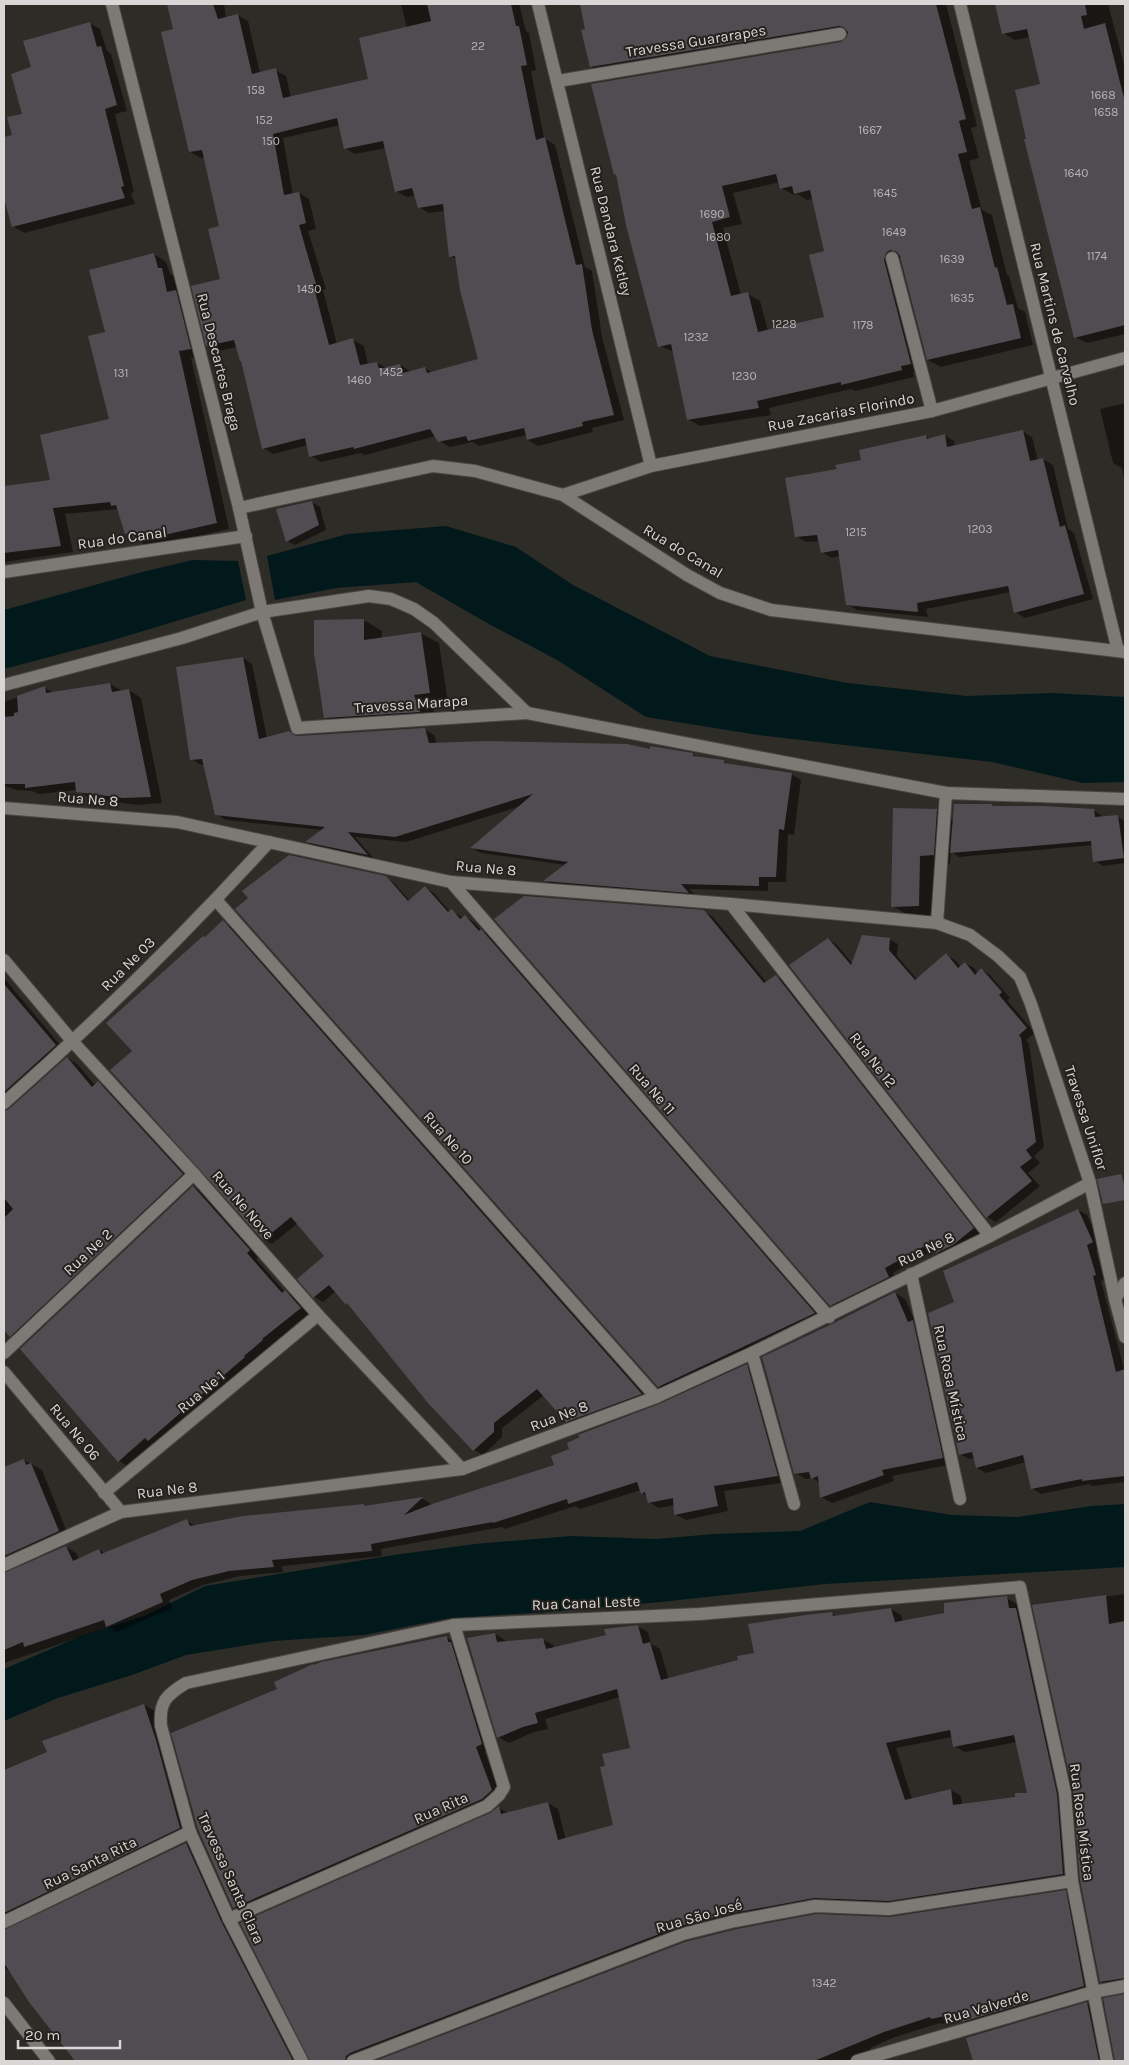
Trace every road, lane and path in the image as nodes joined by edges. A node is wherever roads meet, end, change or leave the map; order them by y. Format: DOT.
graph roads {
  1 [pos="112,4"];
  2 [pos="538,4"];
  3 [pos="960,4"];
  4 [pos="840,34"];
  5 [pos="558,81"];
  6 [pos="892,258"];
  7 [pos="1125,358"];
  8 [pos="1052,379"];
  9 [pos="932,411"];
  10 [pos="651,466"];
  11 [pos="563,495"];
  12 [pos="239,508"];
  13 [pos="246,536"];
  14 [pos="4,572"];
  15 [pos="262,612"];
  16 [pos="1122,652"];
  17 [pos="4,685"];
  18 [pos="527,713"];
  19 [pos="296,728"];
  20 [pos="946,793"];
  21 [pos="1125,799"];
  22 [pos="4,808"];
  23 [pos="269,842"];
  24 [pos="451,882"];
  25 [pos="216,900"];
  26 [pos="731,904"];
  27 [pos="937,923"];
  28 [pos="970,935"];
  29 [pos="4,960"];
  30 [pos="73,1042"];
  31 [pos="4,1102"];
  32 [pos="194,1174"];
  33 [pos="1090,1183"];
  34 [pos="990,1236"];
  35 [pos="911,1274"];
  36 [pos="1125,1283"];
  37 [pos="1115,1299"];
  38 [pos="318,1315"];
  39 [pos="829,1317"];
  40 [pos="1125,1337"];
  41 [pos="4,1353"];
  42 [pos="752,1353"];
  43 [pos="4,1372"];
  44 [pos="656,1396"];
  45 [pos="462,1469"];
  46 [pos="104,1493"];
  47 [pos="960,1498"];
  48 [pos="794,1504"];
  49 [pos="121,1512"];
  50 [pos="4,1566"];
  51 [pos="1020,1587"];
  52 [pos="454,1625"];
  53 [pos="164,1700"];
  54 [pos="190,1832"];
  55 [pos="1072,1881"];
  56 [pos="229,1919"];
  57 [pos="4,1922"];
  58 [pos="1125,1986"];
  59 [pos="1093,1992"];
  60 [pos="4,2003"];
  61 [pos="878,2058"];
  62 [pos="49,2061"];
  63 [pos="302,2061"];
  64 [pos="353,2061"];
  65 [pos="856,2061"];
  66 [pos="1107,2061"];
  1 -- 12 [label="street, Rua Descartes Braga"];
  2 -- 5 [label="street, Rua Dandara Ketley"];
  3 -- 8 [label="street, Rua Martins de Carvalho"];
  4 -- 5 [label="street, Travessa Guararapes"];
  5 -- 10 [label="street, Rua Dandara Ketley"];
  6 -- 9 [label="street"];
  7 -- 8 [label="street, Rua Zacarias Florindo"];
  8 -- 9 [label="street, Rua Zacarias Florindo"];
  8 -- 16 [label="street, Rua Martins de Carvalho"];
  9 -- 10 [label="street, Rua Zacarias Florindo"];
  10 -- 11 [label="street, Rua Zacarias Florindo"];
  11 -- 12 [label="street, Rua do Canal"];
  11 -- 16 [label="street, Rua do Canal"];
  12 -- 13 [label="street, Rua Descartes Braga"];
  13 -- 14 [label="street, Rua do Canal"];
  13 -- 15 [label="street, Rua Descartes Braga"];
  15 -- 17 [label="street"];
  15 -- 18 [label="street"];
  15 -- 19 [label="street, Rua Descartes Braga"];
  18 -- 19 [label="street, Travessa Marapa"];
  18 -- 20 [label="street, Travessa Marapa"];
  20 -- 21 [label="street, Travessa Marapa"];
  20 -- 27 [label="street"];
  22 -- 23 [label="street, Rua Ne 8"];
  23 -- 24 [label="street, Rua Ne 8"];
  23 -- 25 [label="street, Rua Ne 03"];
  24 -- 26 [label="street, Rua Ne 8"];
  24 -- 39 [label="street, Rua Ne 11"];
  25 -- 30 [label="street, Rua Ne 03"];
  25 -- 44 [label="street, Rua Ne 10"];
  26 -- 27 [label="street, Rua Ne 8"];
  26 -- 34 [label="street, Rua Ne 12"];
  27 -- 28 [label="street, Rua Ne 8"];
  28 -- 33 [label="street, Travessa Uniflor"];
  29 -- 30 [label="street, Rua Ne Nove"];
  30 -- 31 [label="street, Rua Ne 03"];
  30 -- 32 [label="street, Rua Ne Nove"];
  32 -- 38 [label="street, Rua Ne Nove"];
  32 -- 41 [label="street, Rua Ne 2"];
  33 -- 34 [label="street, Rua Ne 8"];
  33 -- 37 [label="street, Travessa Uniflor"];
  34 -- 35 [label="street, Rua Ne 8"];
  35 -- 39 [label="street, Rua Ne 8"];
  35 -- 47 [label="street, Rua Rosa Mística"];
  36 -- 37 [label="street"];
  37 -- 40 [label="street, Travessa Uniflor"];
  38 -- 45 [label="street, Rua Ne Nove"];
  38 -- 46 [label="street, Rua Ne 1"];
  39 -- 42 [label="street, Rua Ne 8"];
  42 -- 44 [label="street, Rua Ne 8"];
  42 -- 48 [label="street"];
  43 -- 46 [label="street, Rua Ne 06"];
  44 -- 45 [label="street, Rua Ne 8"];
  45 -- 49 [label="street, Rua Ne 8"];
  46 -- 49 [label="street, Rua Ne 06"];
  49 -- 50 [label="street, Rua Ne 8"];
  51 -- 52 [label="street, Rua Canal Leste"];
  51 -- 55 [label="street, Rua Rosa Mística"];
  52 -- 53 [label="street, Rua Canal Leste"];
  52 -- 56 [label="street, Rua Rita"];
  53 -- 54 [label="street, Travessa Santa Clara"];
  54 -- 56 [label="street, Travessa Santa Clara"];
  54 -- 57 [label="street, Rua Santa Rita"];
  55 -- 59 [label="street, Rua Rosa Mística"];
  55 -- 64 [label="street, Rua São José"];
  56 -- 63 [label="street, Travessa Santa Clara"];
  58 -- 59 [label="street, Rua Valverde"];
  59 -- 61 [label="street, Rua Valverde"];
  59 -- 66 [label="street, Rua Rosa Mística"];
  60 -- 62 [label="street"];
  61 -- 65 [label="street, Rua Valverde"];
}
